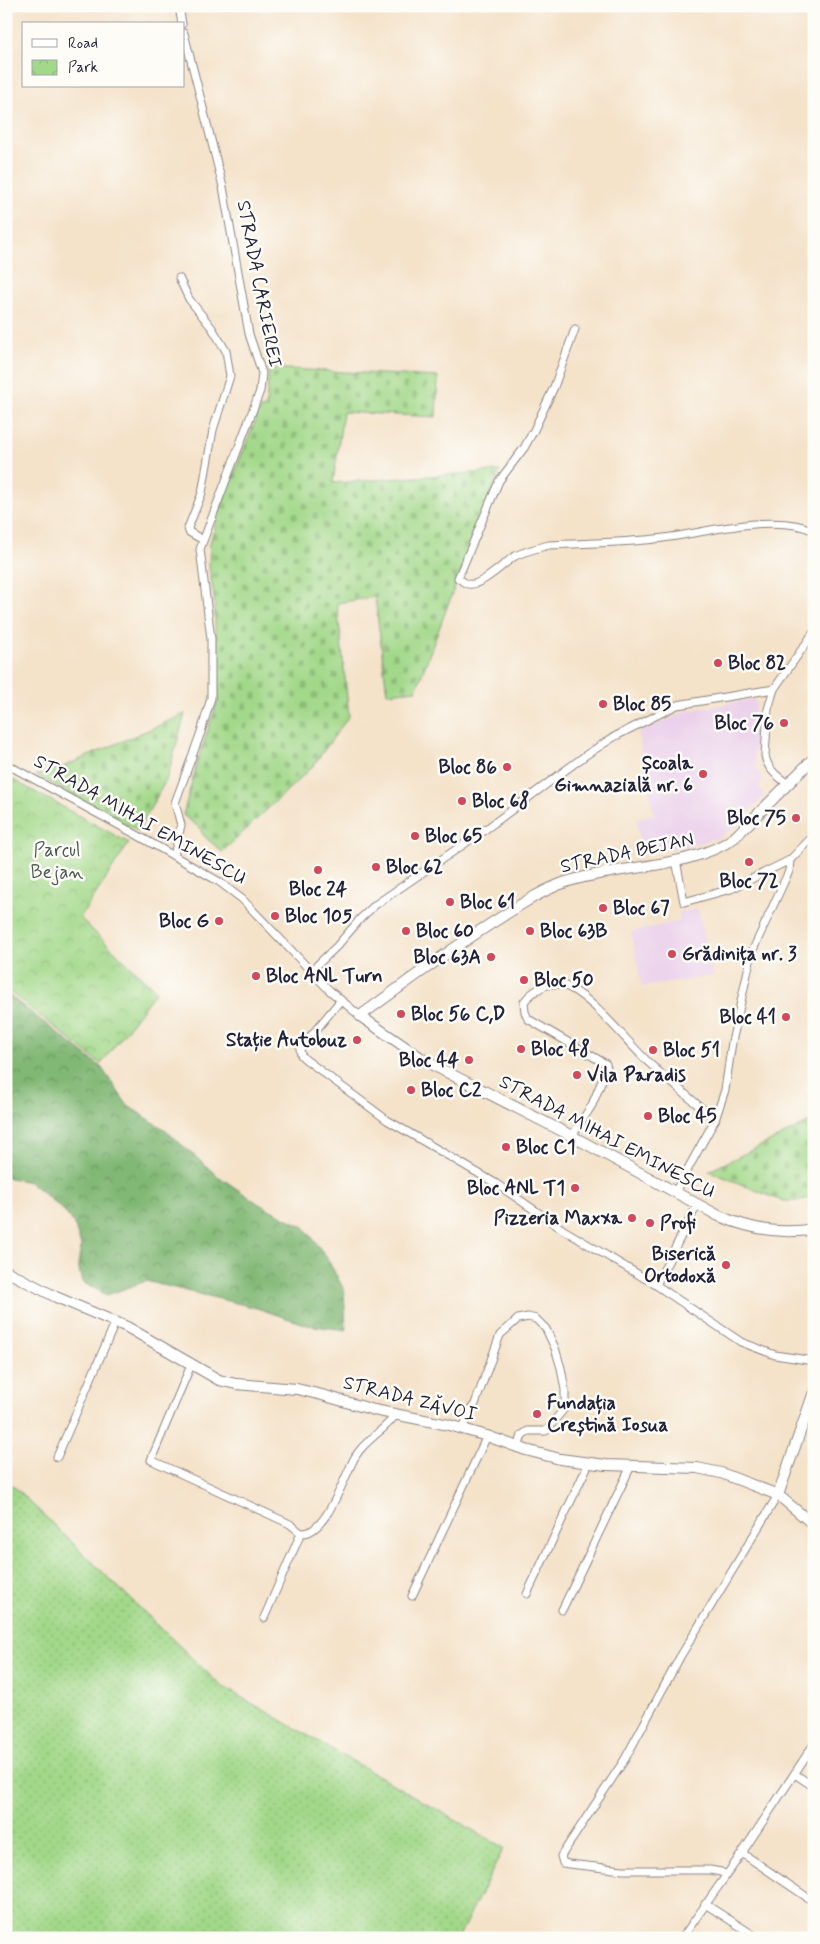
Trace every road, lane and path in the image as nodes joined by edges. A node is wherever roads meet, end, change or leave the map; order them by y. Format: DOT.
graph roads {
  1 [pos="180,6"];
  2 [pos="182,22"];
  3 [pos="185,37"];
  4 [pos="179,278"];
  5 [pos="575,329"];
  6 [pos="814,531"];
  7 [pos="203,540"];
  8 [pos="814,632"];
  9 [pos="774,688"];
  10 [pos="814,758"];
  11 [pos="6,764"];
  12 [pos="788,784"];
  13 [pos="814,835"];
  14 [pos="174,856"];
  15 [pos="676,860"];
  16 [pos="790,860"];
  17 [pos="311,971"];
  18 [pos="340,1001"];
  19 [pos="360,1016"];
  20 [pos="715,1120"];
  21 [pos="572,1136"];
  22 [pos="675,1192"];
  23 [pos="697,1205"];
  24 [pos="814,1229"];
  25 [pos="6,1271"];
  26 [pos="656,1285"];
  27 [pos="115,1323"];
  28 [pos="814,1361"];
  29 [pos="191,1365"];
  30 [pos="814,1392"];
  31 [pos="396,1414"];
  32 [pos="462,1429"];
  33 [pos="488,1436"];
  34 [pos="518,1448"];
  35 [pos="57,1456"];
  36 [pos="589,1463"];
  37 [pos="630,1466"];
  38 [pos="778,1496"];
  39 [pos="814,1524"];
  40 [pos="301,1533"];
  41 [pos="527,1594"];
  42 [pos="412,1596"];
  43 [pos="562,1610"];
  44 [pos="264,1618"];
  45 [pos="814,1744"];
  46 [pos="795,1774"];
  47 [pos="814,1787"];
  48 [pos="742,1853"];
  49 [pos="726,1876"];
  50 [pos="814,1902"];
  51 [pos="705,1904"];
  52 [pos="682,1938"];
  53 [pos="758,1938"];
  1 -- 2 [label="street"];
  3 -- 7 [label="street, STRADA CARIEREI"];
  4 -- 7 [label="street"];
  5 -- 6 [label="street"];
  7 -- 14 [label="street, STRADA CARIEREI"];
  8 -- 9 [label="street"];
  9 -- 12 [label="street"];
  9 -- 17 [label="street"];
  10 -- 12 [label="street, STRADA BEJAN"];
  11 -- 14 [label="street, STRADA MIHAI EMINESCU"];
  12 -- 15 [label="street, STRADA BEJAN"];
  13 -- 16 [label="street"];
  14 -- 17 [label="street, STRADA MIHAI EMINESCU"];
  15 -- 16 [label="street"];
  15 -- 19 [label="street, STRADA BEJAN"];
  16 -- 20 [label="street"];
  17 -- 18 [label="street, STRADA MIHAI EMINESCU"];
  18 -- 19 [label="street, STRADA MIHAI EMINESCU"];
  18 -- 26 [label="street"];
  19 -- 21 [label="street, STRADA MIHAI EMINESCU"];
  20 -- 21 [label="street"];
  20 -- 22 [label="street"];
  21 -- 22 [label="street, STRADA MIHAI EMINESCU"];
  22 -- 23 [label="street, STRADA MIHAI EMINESCU"];
  23 -- 24 [label="street, STRADA MIHAI EMINESCU"];
  23 -- 26 [label="street"];
  25 -- 27 [label="street, STRADA ZĂVOI"];
  26 -- 28 [label="street"];
  27 -- 29 [label="street, STRADA ZĂVOI"];
  27 -- 35 [label="street"];
  29 -- 31 [label="street, STRADA ZĂVOI"];
  29 -- 40 [label="street"];
  30 -- 38 [label="street"];
  31 -- 32 [label="street, STRADA ZĂVOI"];
  31 -- 40 [label="street"];
  32 -- 33 [label="street, STRADA ZĂVOI"];
  32 -- 34 [label="street"];
  33 -- 34 [label="street, STRADA ZĂVOI"];
  33 -- 42 [label="street"];
  34 -- 36 [label="street, STRADA ZĂVOI"];
  36 -- 37 [label="street, STRADA ZĂVOI"];
  36 -- 41 [label="street"];
  37 -- 38 [label="street, STRADA ZĂVOI"];
  37 -- 43 [label="street"];
  38 -- 39 [label="street, STRADA ZĂVOI"];
  38 -- 49 [label="street"];
  40 -- 44 [label="street"];
  45 -- 46 [label="street"];
  46 -- 47 [label="street"];
  46 -- 48 [label="street"];
  48 -- 49 [label="street"];
  48 -- 50 [label="street"];
  49 -- 51 [label="street"];
  51 -- 52 [label="street"];
  51 -- 53 [label="street"];
}
